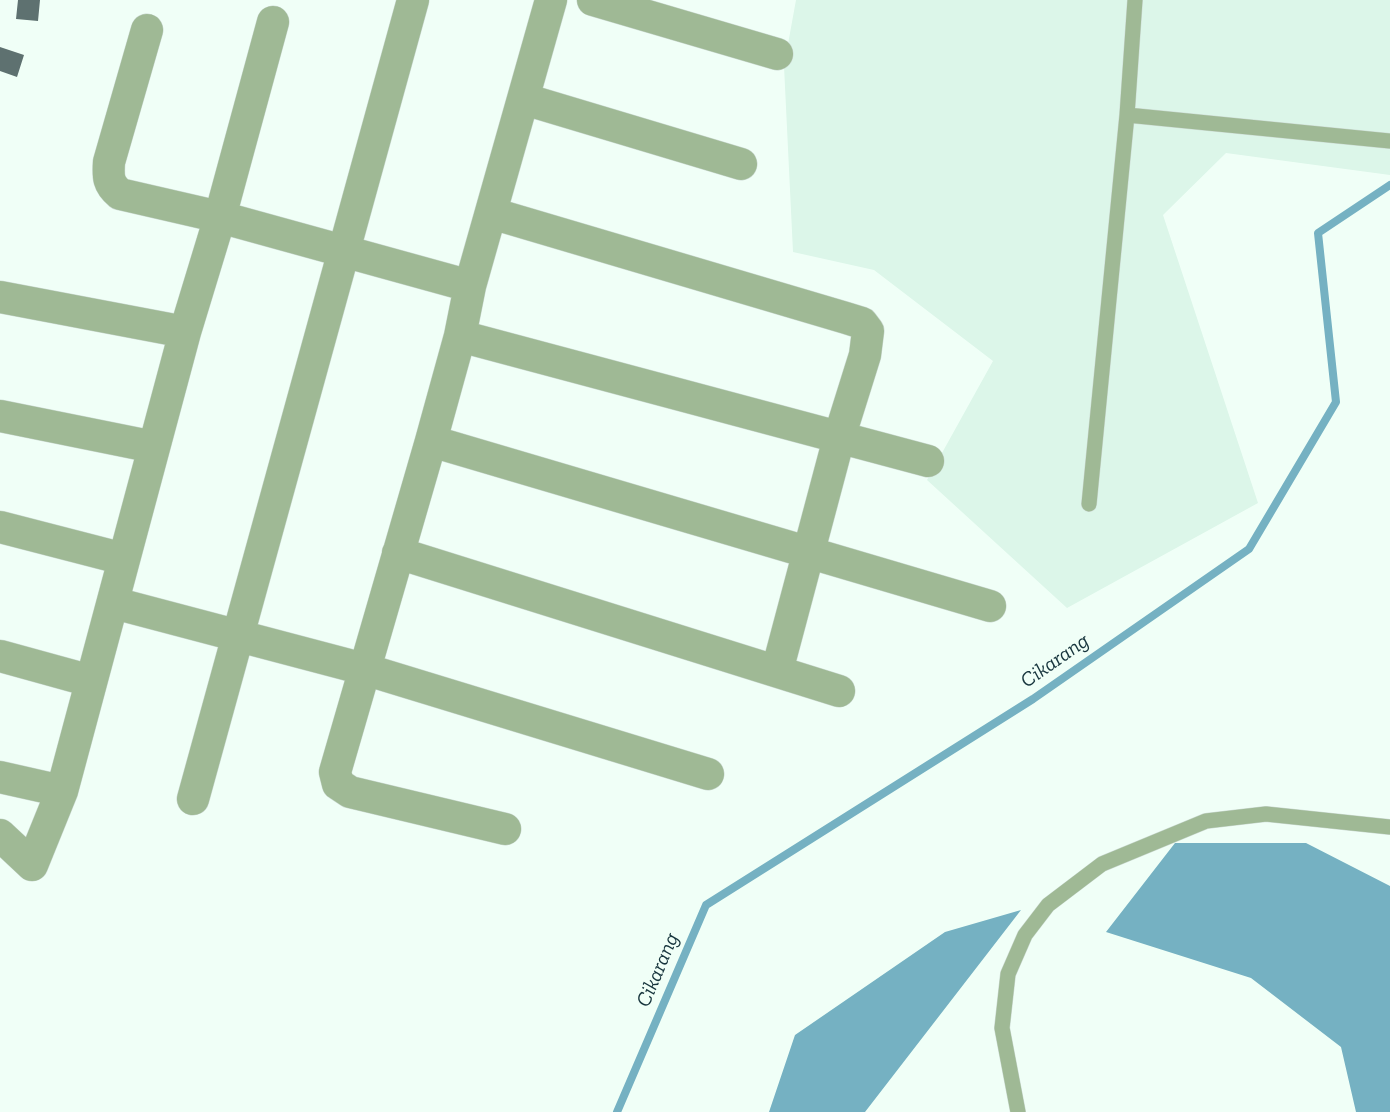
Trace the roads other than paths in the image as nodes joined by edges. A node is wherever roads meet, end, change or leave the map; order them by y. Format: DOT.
graph roads {
  1 [pos="413,0"];
  2 [pos="551,0"];
  3 [pos="593,0"];
  4 [pos="1135,0"];
  5 [pos="273,22"];
  6 [pos="147,30"];
  7 [pos="777,54"];
  8 [pos="524,99"];
  9 [pos="1127,115"];
  10 [pos="1390,141"];
  11 [pos="741,164"];
  12 [pos="491,213"];
  13 [pos="220,217"];
  14 [pos="344,251"];
  15 [pos="470,286"];
  16 [pos="0,297"];
  17 [pos="185,332"];
  18 [pos="460,336"];
  19 [pos="0,416"];
  20 [pos="839,438"];
  21 [pos="431,441"];
  22 [pos="154,447"];
  23 [pos="928,461"];
  24 [pos="1089,504"];
  25 [pos="0,527"];
  26 [pos="808,552"];
  27 [pos="398,553"];
  28 [pos="124,559"];
  29 [pos="114,603"];
  30 [pos="990,606"];
  31 [pos="238,635"];
  32 [pos="0,656"];
  33 [pos="364,669"];
  34 [pos="777,671"];
  35 [pos="91,681"];
  36 [pos="839,691"];
  37 [pos="708,774"];
  38 [pos="0,777"];
  39 [pos="62,791"];
  40 [pos="194,799"];
  41 [pos="1390,827"];
  42 [pos="505,829"];
  43 [pos="0,835"];
  44 [pos="1018,1112"];
  1 -- 14 [label="street"];
  2 -- 8 [label="street"];
  3 -- 7 [label="street"];
  4 -- 9 [label="lane"];
  5 -- 13 [label="street"];
  6 -- 13 [label="street"];
  8 -- 11 [label="street"];
  8 -- 12 [label="street"];
  9 -- 10 [label="lane"];
  9 -- 24 [label="lane"];
  12 -- 15 [label="street"];
  12 -- 20 [label="street"];
  13 -- 14 [label="street"];
  13 -- 17 [label="street"];
  14 -- 15 [label="street"];
  14 -- 31 [label="street"];
  15 -- 18 [label="street"];
  16 -- 17 [label="street"];
  17 -- 22 [label="street"];
  18 -- 20 [label="street"];
  18 -- 21 [label="street"];
  19 -- 22 [label="street"];
  20 -- 23 [label="street"];
  20 -- 26 [label="street"];
  21 -- 26 [label="street"];
  21 -- 27 [label="street"];
  22 -- 28 [label="street"];
  25 -- 28 [label="street"];
  26 -- 30 [label="street"];
  26 -- 34 [label="street"];
  27 -- 33 [label="street"];
  27 -- 34 [label="street"];
  28 -- 29 [label="street"];
  29 -- 31 [label="street"];
  29 -- 35 [label="street"];
  31 -- 33 [label="street"];
  31 -- 40 [label="street"];
  32 -- 35 [label="street"];
  33 -- 37 [label="street"];
  33 -- 42 [label="street"];
  34 -- 36 [label="street"];
  35 -- 39 [label="street"];
  38 -- 39 [label="street"];
  39 -- 43 [label="street"];
  41 -- 44 [label="lane"];
}
